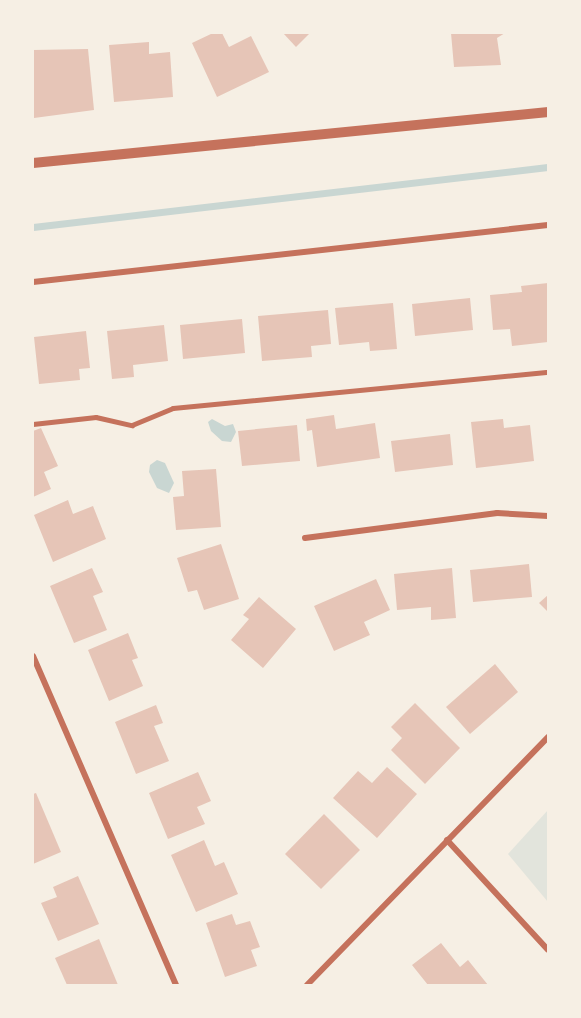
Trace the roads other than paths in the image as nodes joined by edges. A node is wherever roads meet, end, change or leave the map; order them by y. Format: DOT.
graph roads {
  1 [pos="548,112"];
  2 [pos="33,163"];
  3 [pos="548,225"];
  4 [pos="33,282"];
  5 [pos="548,372"];
  6 [pos="33,424"];
  7 [pos="548,516"];
  8 [pos="305,538"];
  9 [pos="33,656"];
  10 [pos="548,737"];
  11 [pos="447,840"];
  12 [pos="548,950"];
  13 [pos="176,985"];
  14 [pos="307,985"];
  1 -- 2 [label="street"];
  3 -- 4 [label="street"];
  5 -- 6 [label="lane"];
  7 -- 8 [label="street"];
  9 -- 13 [label="street"];
  10 -- 11 [label="street"];
  11 -- 12 [label="street"];
  11 -- 14 [label="street"];
}
